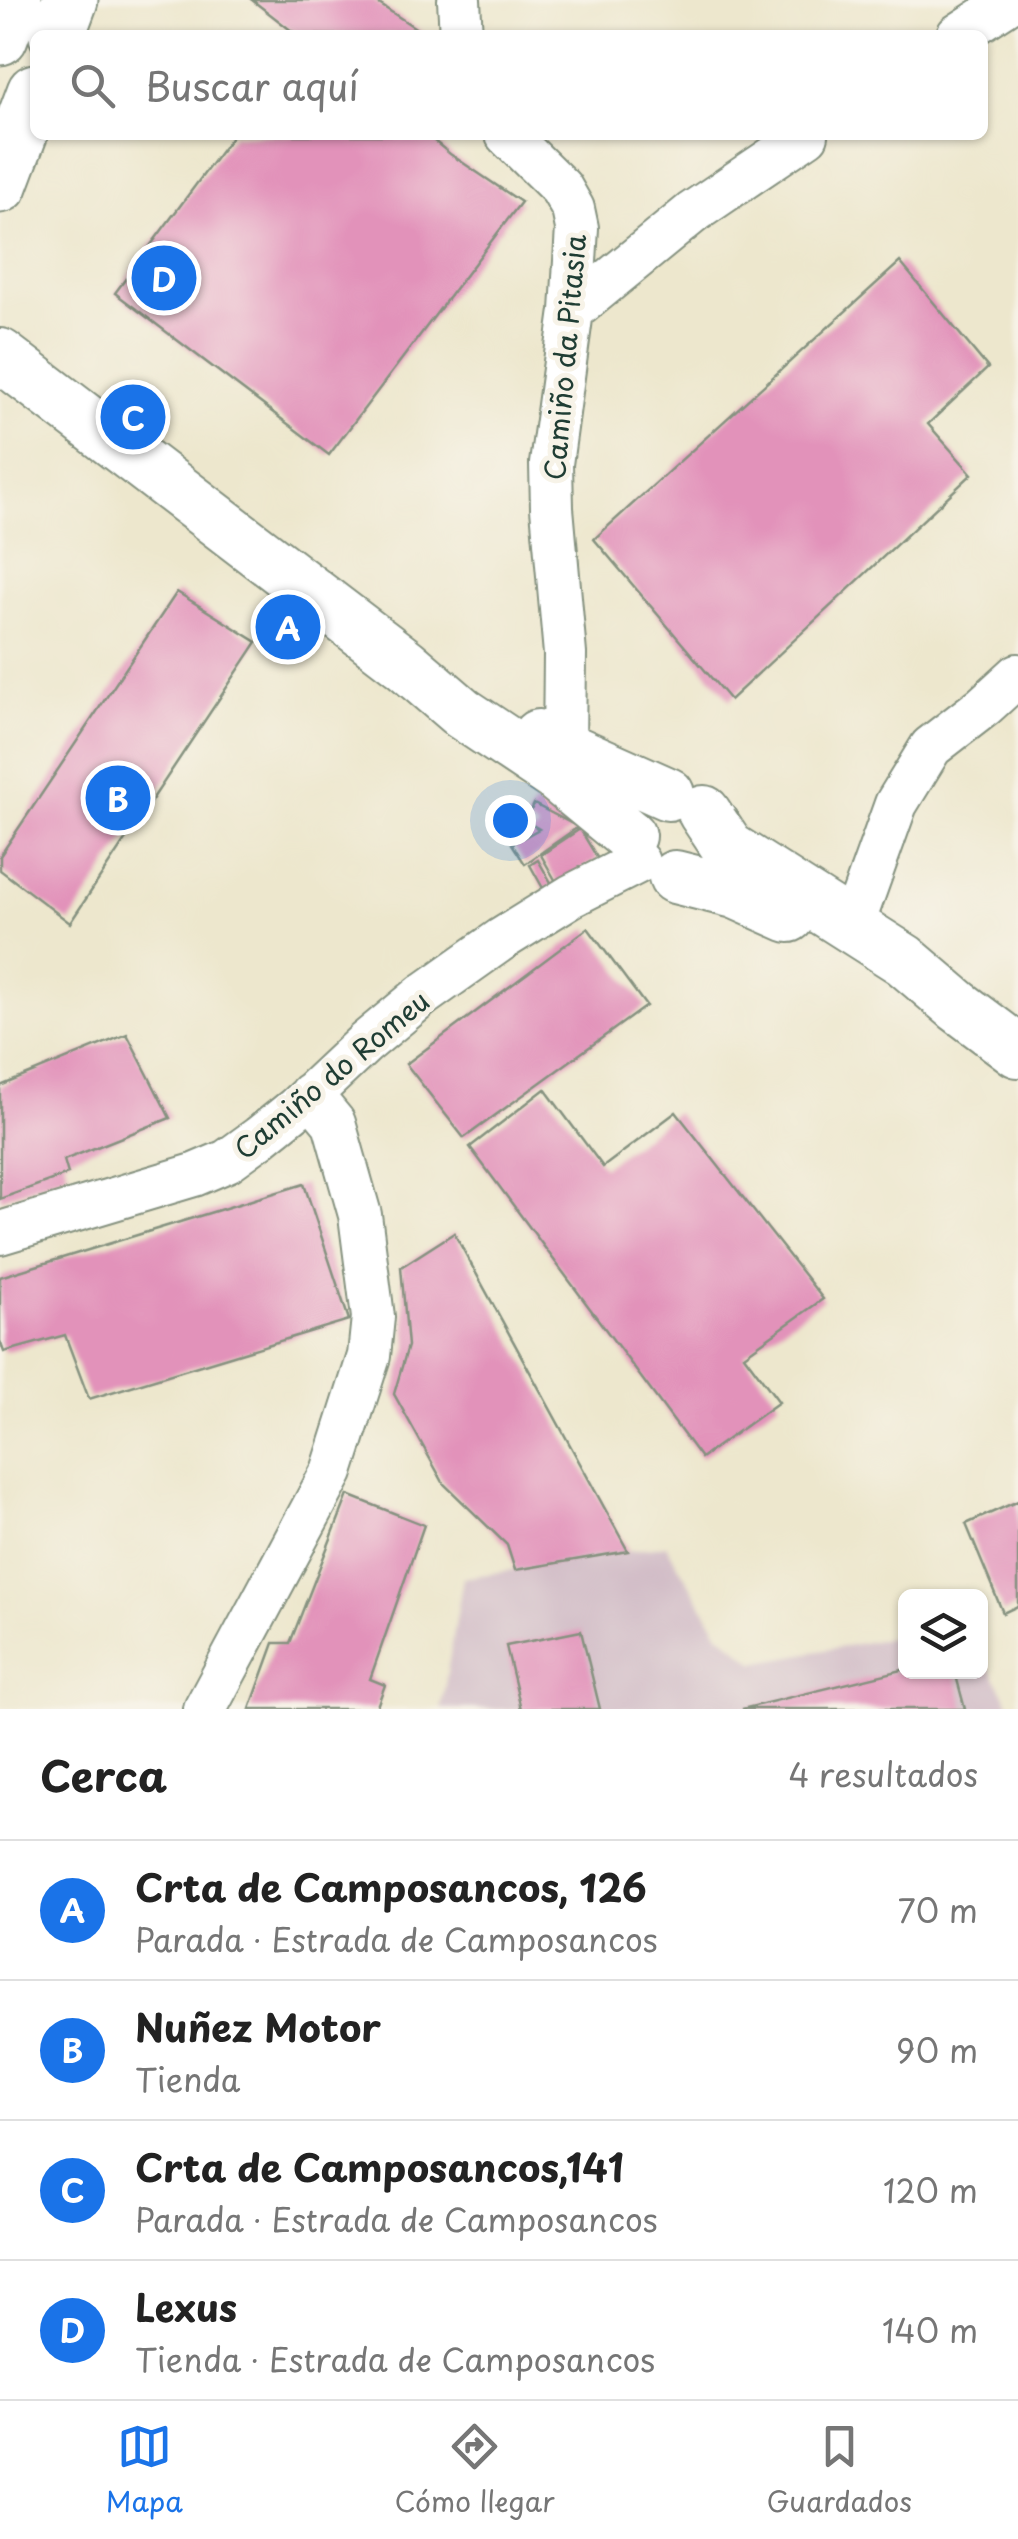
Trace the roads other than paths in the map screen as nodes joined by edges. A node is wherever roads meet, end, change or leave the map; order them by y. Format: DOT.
graph roads {
  1 [pos="14,0"];
  2 [pos="70,0"];
  3 [pos="459,0"];
  4 [pos="1012,0"];
  5 [pos="59,30"];
  6 [pos="460,30"];
  7 [pos="966,30"];
  8 [pos="0,37"];
  9 [pos="30,105"];
  10 [pos="511,140"];
  11 [pos="800,140"];
  12 [pos="0,185"];
  13 [pos="572,311"];
  14 [pos="0,356"];
  15 [pos="405,664"];
  16 [pos="1018,674"];
  17 [pos="565,737"];
  18 [pos="686,803"];
  19 [pos="648,858"];
  20 [pos="852,927"];
  21 [pos="958,1006"];
  22 [pos="1018,1052"];
  23 [pos="310,1094"];
  24 [pos="0,1233"];
  25 [pos="205,1709"];
  1 -- 8 [label="highway"];
  2 -- 5 [label="highway"];
  3 -- 6 [label="street"];
  4 -- 7 [label="street"];
  9 -- 12 [label="highway"];
  10 -- 13 [label="street, Camiño da Pitasia"];
  11 -- 13 [label="street"];
  13 -- 17 [label="street, Camiño da Pitasia"];
  14 -- 15 [label="main road"];
  15 -- 17 [label="main road"];
  15 -- 19 [label="main road"];
  16 -- 20 [label="street"];
  17 -- 18 [label="main road"];
  18 -- 19 [label="main road"];
  18 -- 19 [label="main road"];
  18 -- 20 [label="main road"];
  19 -- 21 [label="main road"];
  19 -- 23 [label="street, Camiño do Romeu"];
  20 -- 21 [label="main road"];
  21 -- 22 [label="main road"];
  23 -- 24 [label="street, Camiño do Romeu"];
  23 -- 25 [label="street"];
}
